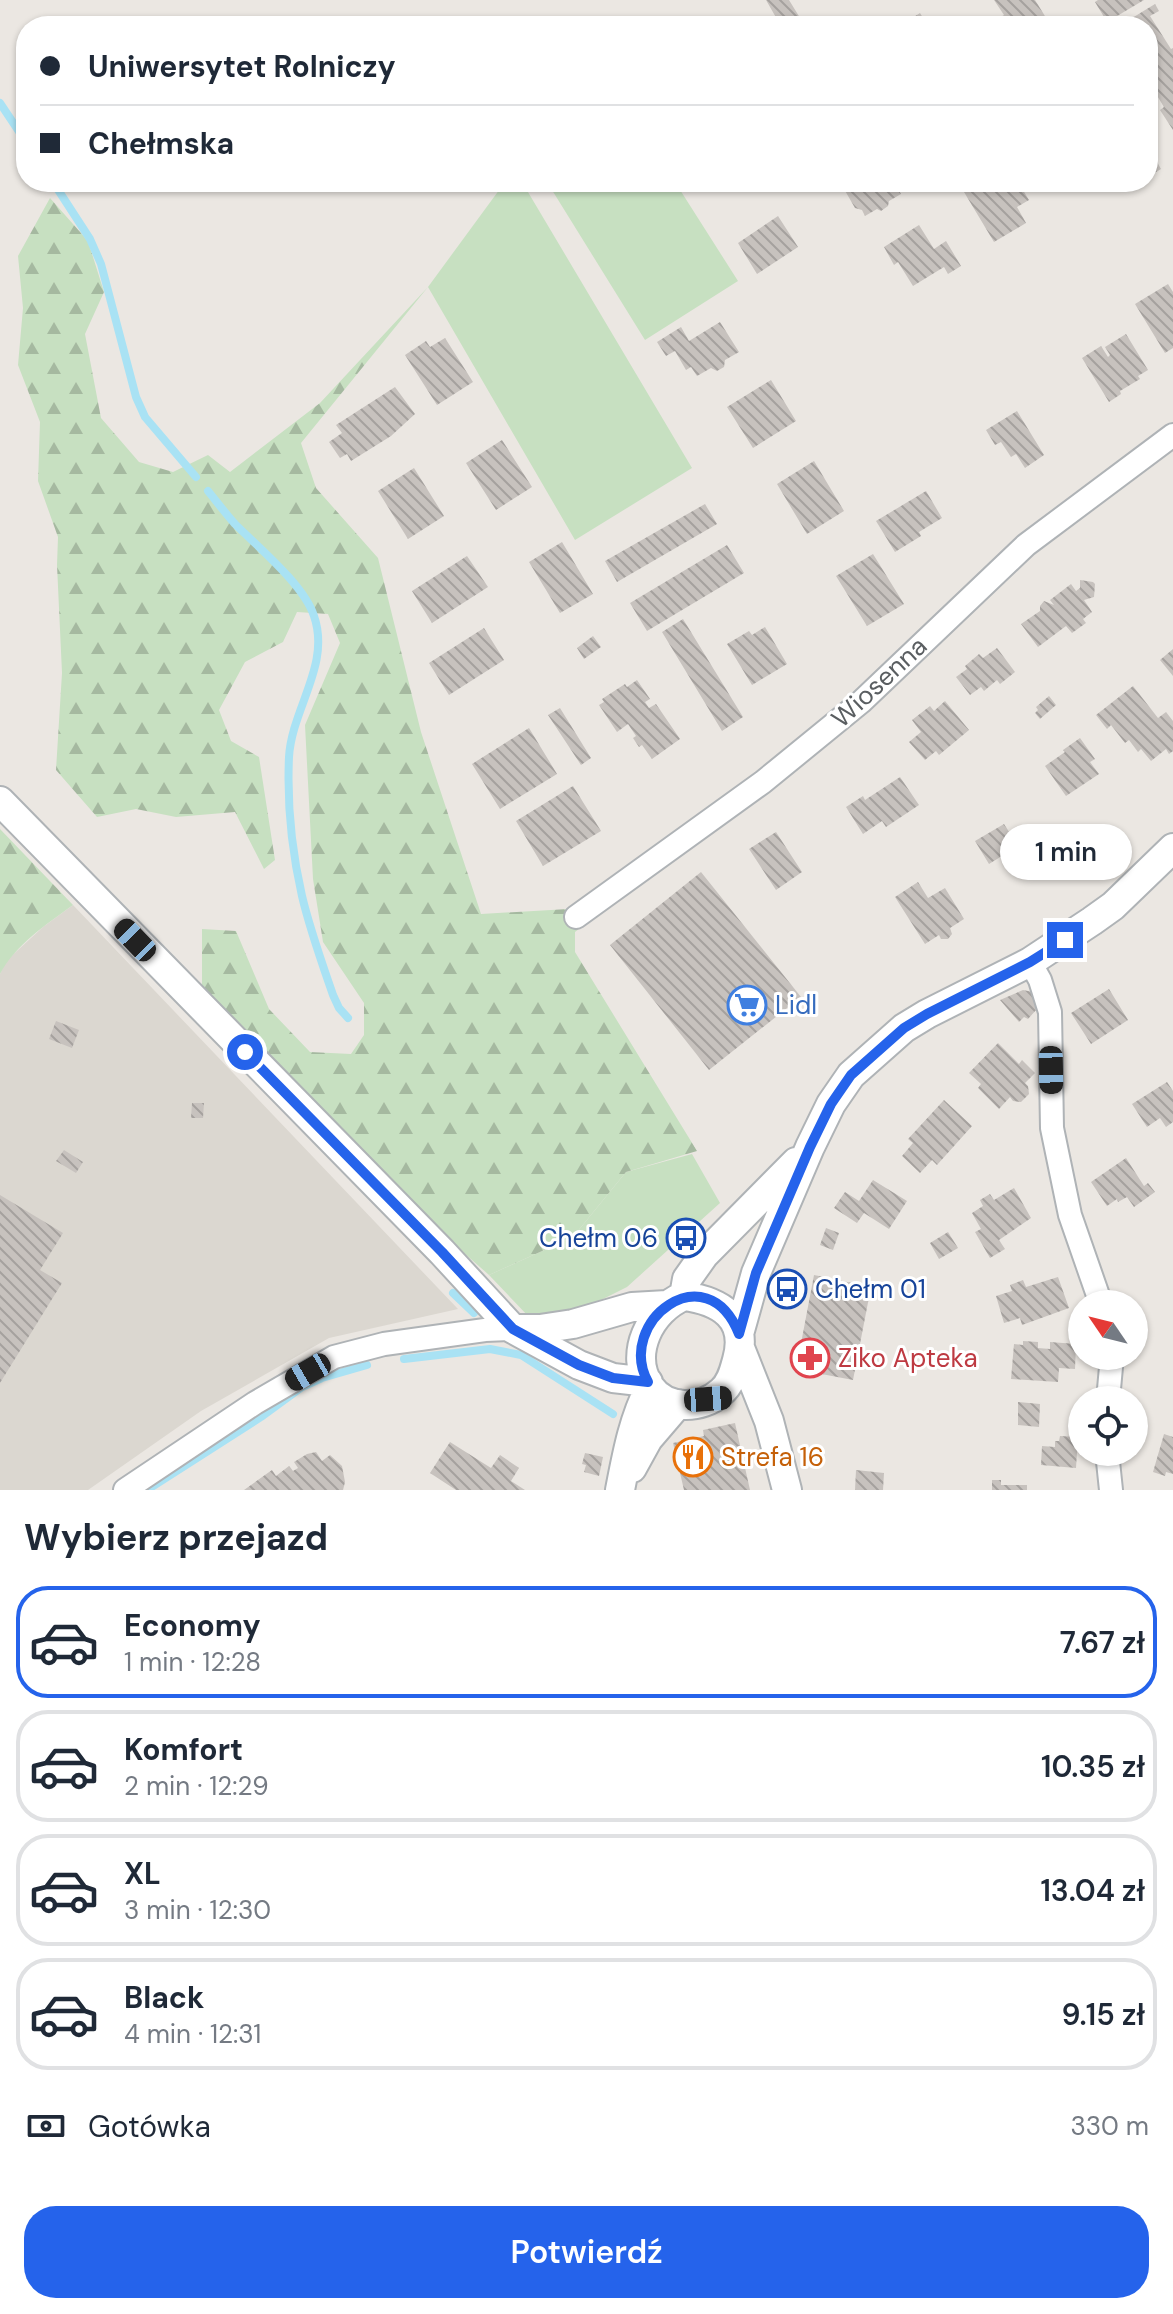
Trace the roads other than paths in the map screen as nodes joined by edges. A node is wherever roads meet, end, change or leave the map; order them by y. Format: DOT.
graph roads {
  1 [pos="1173,435"];
  2 [pos="0,801"];
  3 [pos="1173,848"];
  4 [pos="576,917"];
  5 [pos="1030,962"];
  6 [pos="810,1147"];
  7 [pos="1096,1290"];
  8 [pos="675,1301"];
  9 [pos="513,1329"];
  10 [pos="740,1341"];
  11 [pos="649,1384"];
  12 [pos="708,1399"];
  13 [pos="678,1404"];
  14 [pos="769,1421"];
  15 [pos="1108,1466"];
  16 [pos="125,1490"];
  17 [pos="620,1490"];
  18 [pos="787,1490"];
  19 [pos="1111,1490"];
  1 -- 4 [label="street, Wiosenna"];
  2 -- 9 [label="street"];
  3 -- 5 [label="street"];
  5 -- 6 [label="street"];
  5 -- 7 [label="street"];
  6 -- 8 [label="street"];
  6 -- 10 [label="street"];
  8 -- 9 [label="street"];
  8 -- 10 [label="street"];
  8 -- 11 [label="street"];
  9 -- 11 [label="street"];
  9 -- 16 [label="street"];
  10 -- 12 [label="street"];
  10 -- 14 [label="street"];
  11 -- 13 [label="street"];
  11 -- 17 [label="street"];
  12 -- 13 [label="street"];
  12 -- 14 [label="street"];
  13 -- 17 [label="street"];
  14 -- 18 [label="street"];
  15 -- 19 [label="street"];
}
